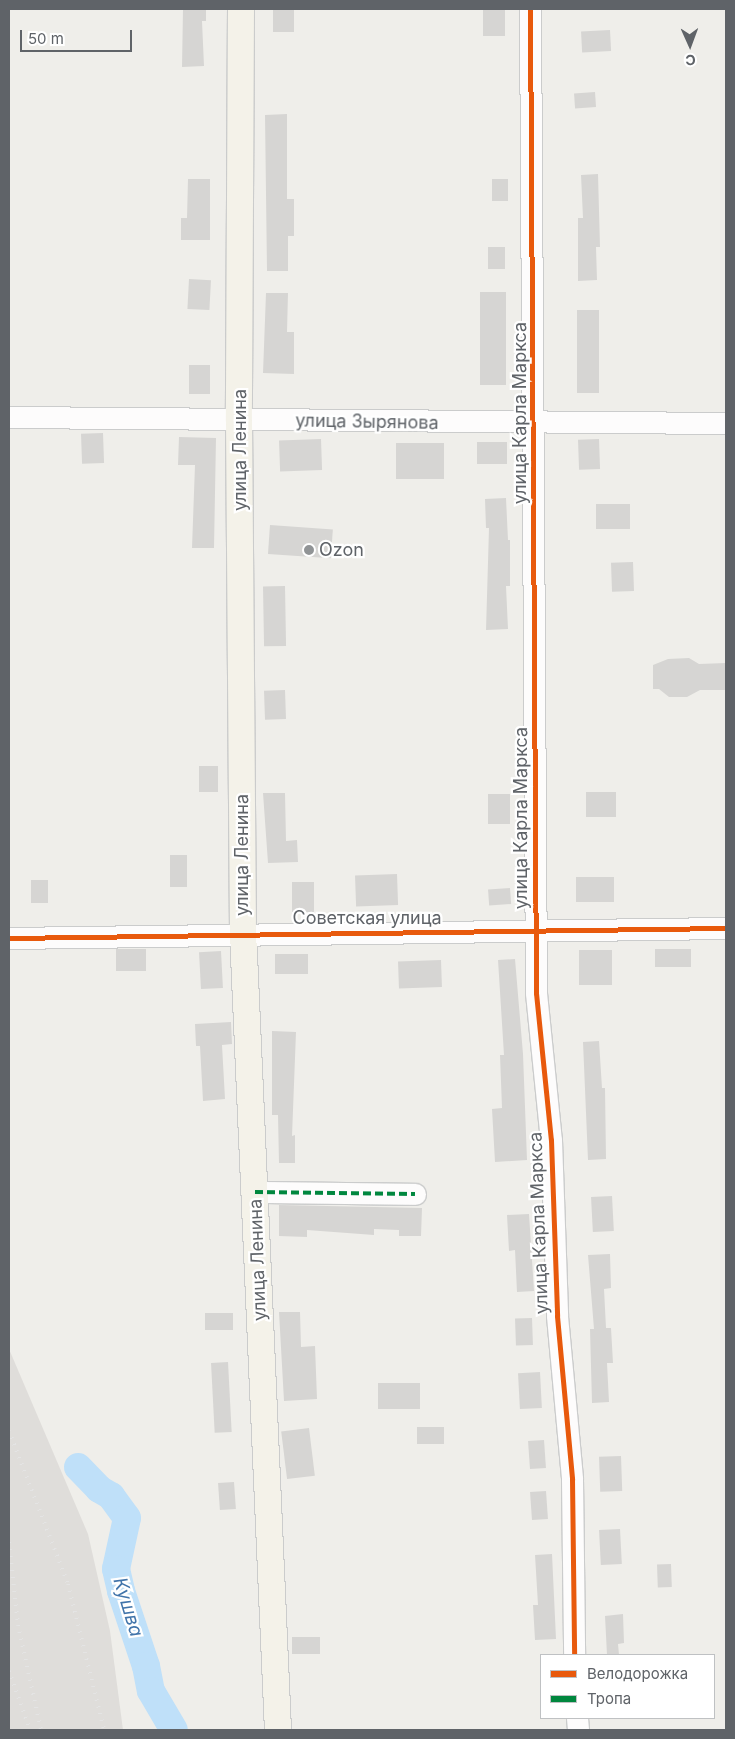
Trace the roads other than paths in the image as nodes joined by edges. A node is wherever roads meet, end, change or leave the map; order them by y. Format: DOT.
graph roads {
  1 [pos="241,9"];
  2 [pos="530,9"];
  3 [pos="9,417"];
  4 [pos="239,421"];
  5 [pos="726,423"];
  6 [pos="534,424"];
  7 [pos="726,928"];
  8 [pos="243,932"];
  9 [pos="536,932"];
  10 [pos="9,938"];
  11 [pos="255,1192"];
  12 [pos="416,1194"];
  13 [pos="574,1654"];
  14 [pos="278,1730"];
  1 -- 4 [label="main road, улица Ленина"];
  2 -- 6 [label="street, улица Карла Маркса"];
  3 -- 4 [label="street, улица Зырянова"];
  4 -- 6 [label="street, улица Зырянова"];
  4 -- 8 [label="main road, улица Ленина"];
  5 -- 6 [label="street, улица Зырянова"];
  6 -- 9 [label="street, улица Карла Маркса"];
  7 -- 9 [label="street, Советская улица"];
  8 -- 9 [label="street, Советская улица"];
  8 -- 10 [label="street, Советская улица"];
  8 -- 11 [label="main road, улица Ленина"];
  9 -- 13 [label="street, улица Карла Маркса"];
  11 -- 12 [label="street"];
  11 -- 14 [label="main road, улица Ленина"];
}
